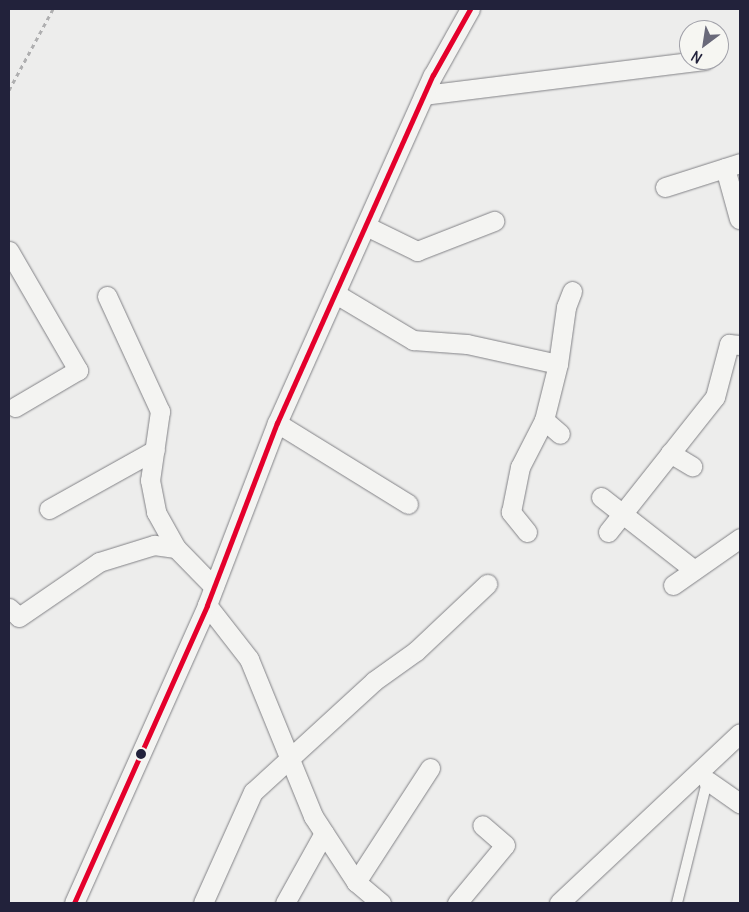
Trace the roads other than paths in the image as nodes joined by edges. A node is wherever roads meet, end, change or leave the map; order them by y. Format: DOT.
graph roads {
  1 [pos="470,9"];
  2 [pos="679,63"];
  3 [pos="424,95"];
  4 [pos="733,166"];
  5 [pos="665,187"];
  6 [pos="738,220"];
  7 [pos="494,221"];
  8 [pos="366,226"];
  9 [pos="9,251"];
  10 [pos="572,291"];
  11 [pos="336,294"];
  12 [pos="107,296"];
  13 [pos="740,346"];
  14 [pos="558,364"];
  15 [pos="15,407"];
  16 [pos="544,420"];
  17 [pos="278,423"];
  18 [pos="560,434"];
  19 [pos="155,450"];
  20 [pos="670,453"];
  21 [pos="692,466"];
  22 [pos="600,497"];
  23 [pos="408,504"];
  24 [pos="49,509"];
  25 [pos="622,513"];
  26 [pos="527,532"];
  27 [pos="608,532"];
  28 [pos="740,538"];
  29 [pos="176,548"];
  30 [pos="694,570"];
  31 [pos="487,584"];
  32 [pos="673,585"];
  33 [pos="214,587"];
  34 [pos="207,605"];
  35 [pos="9,608"];
  36 [pos="740,733"];
  37 [pos="289,757"];
  38 [pos="713,758"];
  39 [pos="430,768"];
  40 [pos="708,781"];
  41 [pos="740,803"];
  42 [pos="482,825"];
  43 [pos="324,832"];
  44 [pos="356,882"];
  45 [pos="74,903"];
  46 [pos="203,903"];
  47 [pos="285,903"];
  48 [pos="381,903"];
  49 [pos="457,903"];
  50 [pos="559,903"];
  51 [pos="677,903"];
  1 -- 3 [label="street"];
  2 -- 3 [label="street"];
  3 -- 8 [label="street"];
  4 -- 5 [label="street"];
  4 -- 6 [label="street"];
  7 -- 8 [label="street"];
  8 -- 11 [label="street"];
  9 -- 15 [label="street"];
  10 -- 14 [label="street"];
  11 -- 14 [label="street"];
  11 -- 17 [label="street"];
  12 -- 19 [label="street"];
  13 -- 20 [label="street"];
  14 -- 16 [label="street"];
  16 -- 18 [label="street"];
  16 -- 26 [label="street"];
  17 -- 23 [label="street"];
  17 -- 33 [label="street"];
  19 -- 24 [label="street"];
  19 -- 29 [label="street"];
  20 -- 21 [label="street"];
  20 -- 25 [label="street"];
  22 -- 25 [label="street"];
  25 -- 27 [label="street"];
  25 -- 30 [label="street"];
  28 -- 30 [label="street"];
  29 -- 33 [label="street"];
  29 -- 35 [label="street"];
  30 -- 32 [label="street"];
  31 -- 37 [label="street"];
  33 -- 34 [label="street"];
  34 -- 37 [label="street"];
  34 -- 45 [label="street"];
  36 -- 38 [label="street"];
  37 -- 43 [label="street"];
  37 -- 46 [label="street"];
  38 -- 40 [label="lane"];
  38 -- 50 [label="street"];
  39 -- 44 [label="street"];
  40 -- 41 [label="street"];
  40 -- 51 [label="lane"];
  42 -- 49 [label="street"];
  43 -- 44 [label="street"];
  43 -- 47 [label="street"];
  44 -- 48 [label="street"];
}
